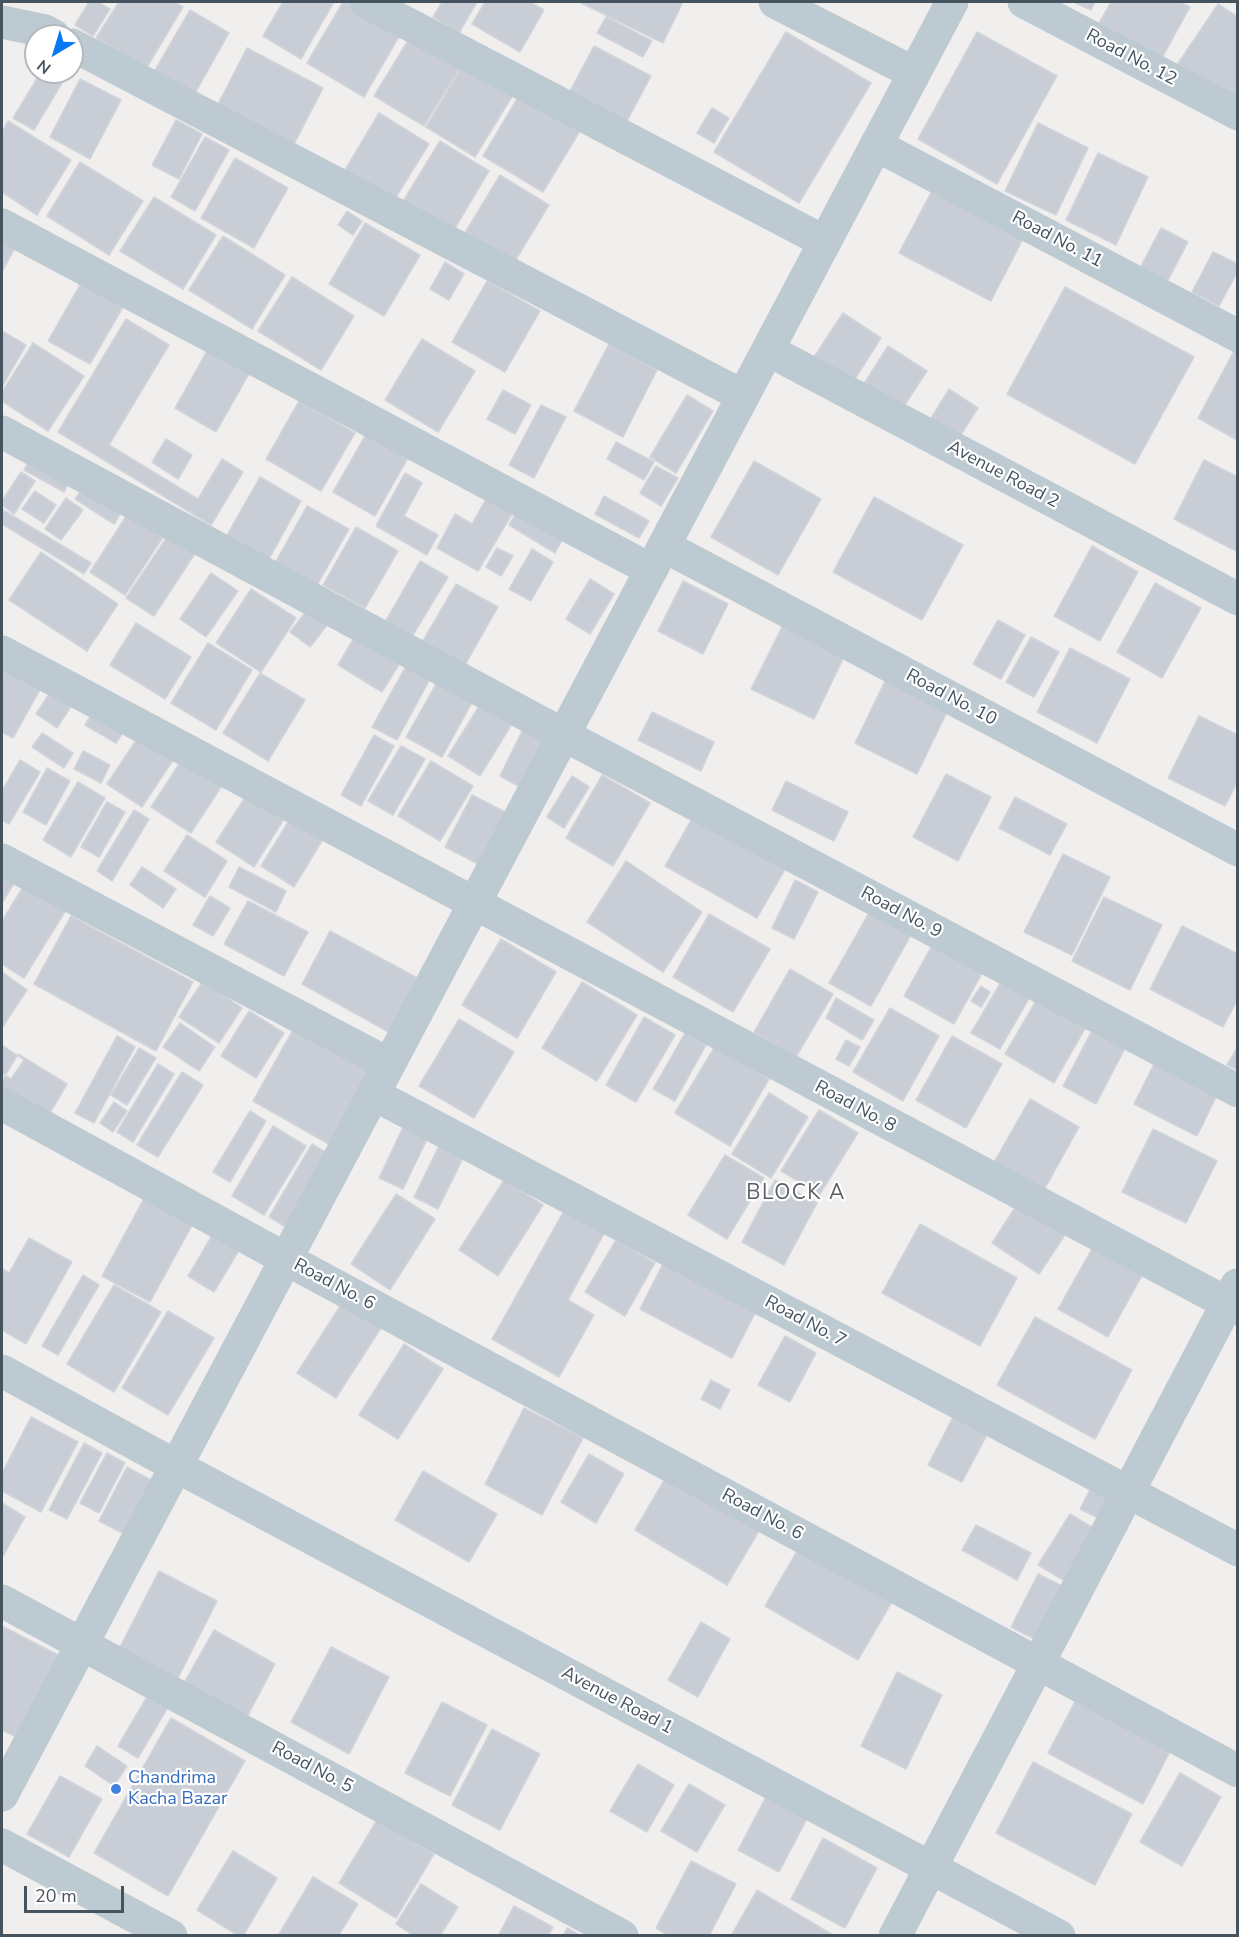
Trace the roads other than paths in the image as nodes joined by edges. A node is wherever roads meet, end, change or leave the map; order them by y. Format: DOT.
graph roads {
  1 [pos="366,2"];
  2 [pos="775,2"];
  3 [pos="952,2"];
  4 [pos="1024,2"];
  5 [pos="2,22"];
  6 [pos="24,27"];
  7 [pos="84,51"];
  8 [pos="914,73"];
  9 [pos="1238,114"];
  10 [pos="876,145"];
  11 [pos="2,225"];
  12 [pos="825,242"];
  13 [pos="1238,336"];
  14 [pos="768,350"];
  15 [pos="743,396"];
  16 [pos="2,432"];
  17 [pos="657,558"];
  18 [pos="1238,599"];
  19 [pos="2,652"];
  20 [pos="564,735"];
  21 [pos="1238,850"];
  22 [pos="2,860"];
  23 [pos="473,904"];
  24 [pos="389,1064"];
  25 [pos="1238,1091"];
  26 [pos="373,1094"];
  27 [pos="2,1104"];
  28 [pos="286,1259"];
  29 [pos="1234,1299"];
  30 [pos="2,1371"];
  31 [pos="176,1466"];
  32 [pos="1128,1493"];
  33 [pos="1238,1550"];
  34 [pos="2,1601"];
  35 [pos="81,1644"];
  36 [pos="1038,1664"];
  37 [pos="1238,1771"];
  38 [pos="2,1795"];
  39 [pos="2,1845"];
  40 [pos="931,1868"];
  41 [pos="171,1935"];
  42 [pos="622,1935"];
  43 [pos="895,1935"];
  44 [pos="1059,1935"];
  1 -- 12 [label="street"];
  2 -- 8 [label="street"];
  3 -- 8 [label="street"];
  4 -- 9 [label="street, Road No. 12"];
  5 -- 6 [label="street"];
  7 -- 15 [label="street"];
  8 -- 10 [label="street"];
  10 -- 12 [label="street"];
  10 -- 13 [label="street, Road No. 11"];
  11 -- 17 [label="street, Road No. 10"];
  12 -- 14 [label="street"];
  14 -- 15 [label="street"];
  14 -- 18 [label="street, Avenue Road 2"];
  15 -- 17 [label="street"];
  16 -- 20 [label="street, Road No. 9"];
  17 -- 20 [label="street"];
  17 -- 21 [label="street, Road No. 10"];
  19 -- 23 [label="street, Road No. 8"];
  20 -- 23 [label="street"];
  20 -- 25 [label="street, Road No. 9"];
  22 -- 24 [label="street"];
  23 -- 24 [label="street"];
  23 -- 29 [label="street, Road No. 8"];
  24 -- 26 [label="street"];
  26 -- 28 [label="street"];
  26 -- 32 [label="street, Road No. 7"];
  27 -- 28 [label="street, Road No. 6"];
  28 -- 31 [label="street"];
  28 -- 36 [label="street, Road No. 6"];
  29 -- 32 [label="street"];
  30 -- 31 [label="street, Avenue Road 1"];
  31 -- 35 [label="street"];
  31 -- 40 [label="street, Avenue Road 1"];
  32 -- 33 [label="street, Road No. 7"];
  32 -- 36 [label="street"];
  34 -- 35 [label="street, Road No. 5"];
  35 -- 38 [label="street"];
  35 -- 42 [label="street, Road No. 5"];
  36 -- 37 [label="street, Road No. 6"];
  36 -- 40 [label="street"];
  39 -- 41 [label="street"];
  40 -- 43 [label="street"];
  40 -- 44 [label="street, Avenue Road 1"];
}
